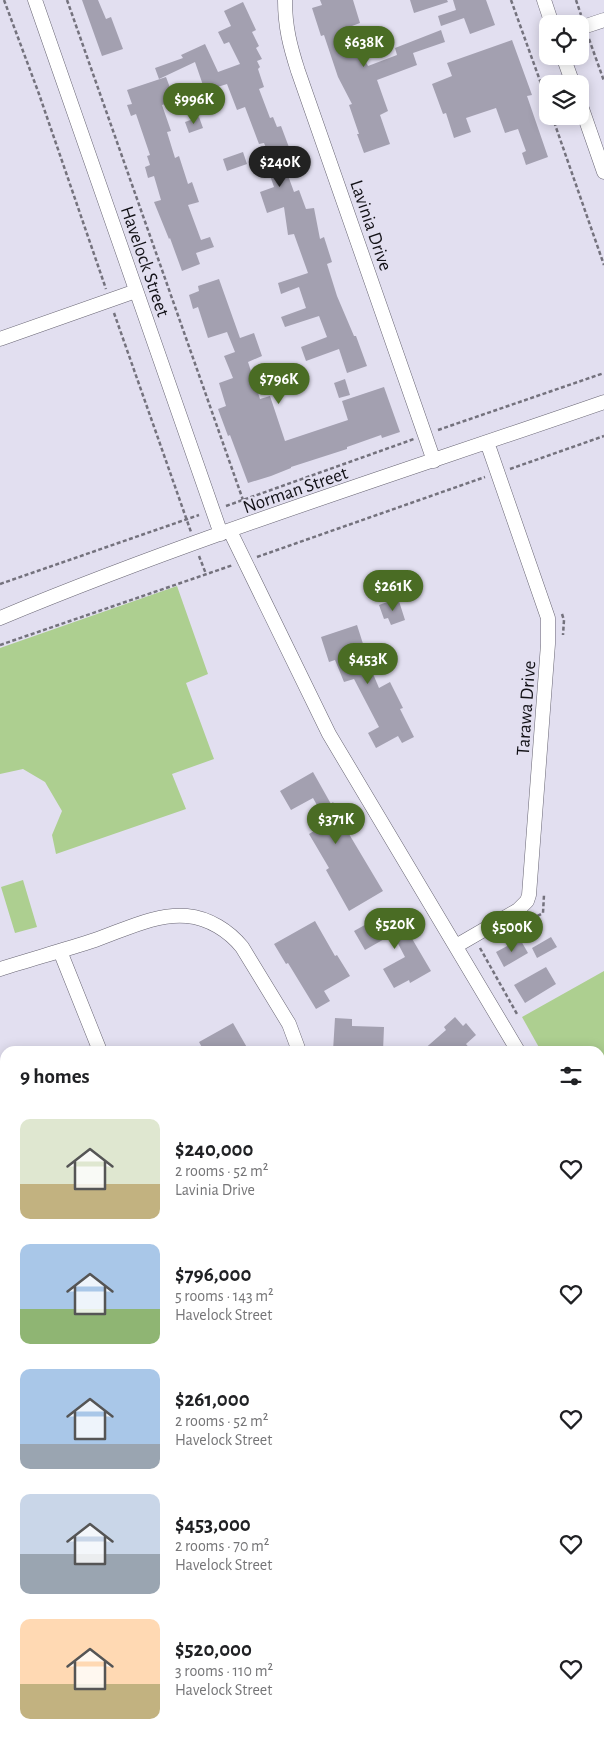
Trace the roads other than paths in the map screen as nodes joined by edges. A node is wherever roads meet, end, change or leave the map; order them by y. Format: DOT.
graph roads {
  1 [pos="35,0"];
  2 [pos="285,0"];
  3 [pos="544,0"];
  4 [pos="549,15"];
  5 [pos="604,20"];
  6 [pos="589,25"];
  7 [pos="588,125"];
  8 [pos="604,172"];
  9 [pos="136,291"];
  10 [pos="0,339"];
  11 [pos="604,402"];
  12 [pos="487,442"];
  13 [pos="434,461"];
  14 [pos="225,532"];
  15 [pos="0,618"];
  16 [pos="456,946"];
  17 [pos="60,951"];
  18 [pos="0,969"];
  19 [pos="98,1046"];
  20 [pos="297,1046"];
  21 [pos="515,1046"];
  1 -- 9 [label="street, Havelock Street"];
  2 -- 13 [label="street, Lavinia Drive"];
  3 -- 4 [label="street"];
  5 -- 6 [label="street"];
  7 -- 8 [label="street"];
  9 -- 10 [label="street"];
  9 -- 14 [label="street, Havelock Street"];
  11 -- 12 [label="street, Norman Street"];
  12 -- 13 [label="street, Norman Street"];
  12 -- 16 [label="street, Tarawa Drive"];
  13 -- 14 [label="street, Norman Street"];
  14 -- 15 [label="street, Norman Street"];
  14 -- 16 [label="street, Havelock Street"];
  16 -- 21 [label="street, Havelock Street"];
  17 -- 18 [label="street"];
  17 -- 19 [label="street"];
  17 -- 20 [label="street"];
}
